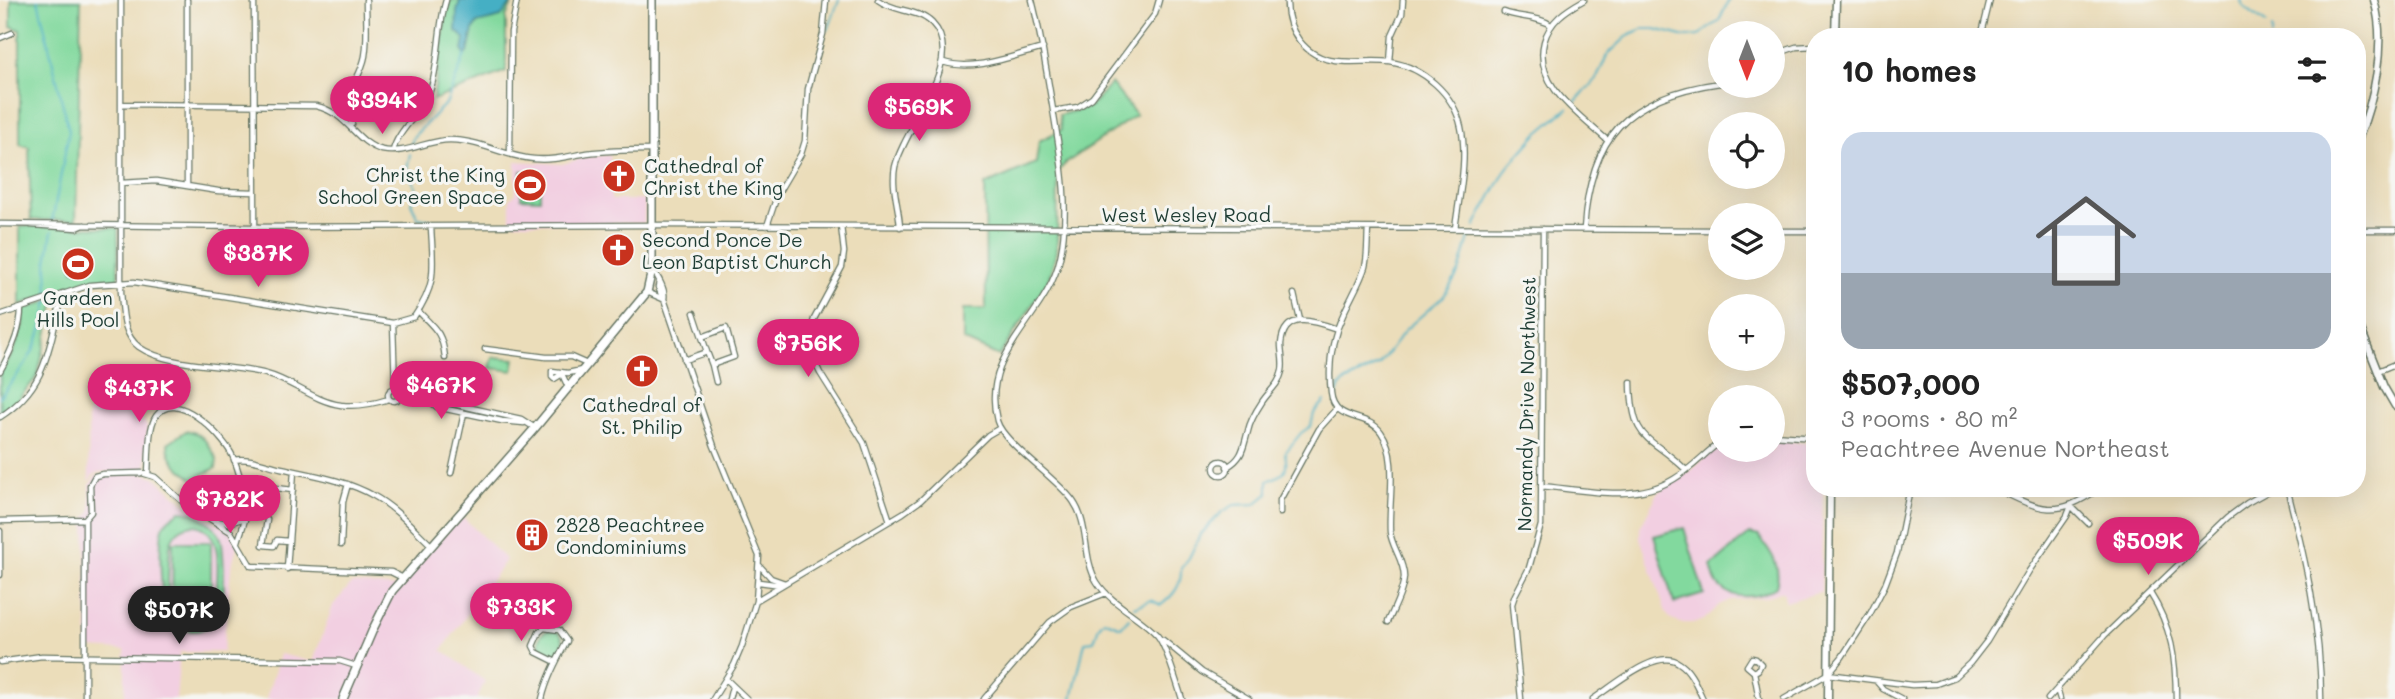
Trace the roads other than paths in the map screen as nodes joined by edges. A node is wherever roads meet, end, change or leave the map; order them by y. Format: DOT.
graph roads {
  1 [pos="121,0"];
  2 [pos="187,0"];
  3 [pos="254,0"];
  4 [pos="366,0"];
  5 [pos="446,0"];
  6 [pos="517,0"];
  7 [pos="652,0"];
  8 [pos="826,0"];
  9 [pos="878,0"];
  10 [pos="1032,0"];
  11 [pos="1159,0"];
  12 [pos="1287,0"];
  13 [pos="1404,0"];
  14 [pos="1584,0"];
  15 [pos="1836,0"];
  16 [pos="1990,0"];
  17 [pos="2374,0"];
  18 [pos="1504,12"];
  19 [pos="1551,25"];
  20 [pos="1835,28"];
  21 [pos="1983,28"];
  22 [pos="12,33"];
  23 [pos="0,38"];
  24 [pos="1806,46"];
  25 [pos="1043,48"];
  26 [pos="1785,51"];
  27 [pos="943,62"];
  28 [pos="1390,62"];
  29 [pos="1708,85"];
  30 [pos="121,104"];
  31 [pos="187,105"];
  32 [pos="254,106"];
  33 [pos="1053,111"];
  34 [pos="2366,114"];
  35 [pos="354,130"];
  36 [pos="1608,141"];
  37 [pos="652,150"];
  38 [pos="393,151"];
  39 [pos="510,154"];
  40 [pos="121,183"];
  41 [pos="187,185"];
  42 [pos="255,192"];
  43 [pos="0,224"];
  44 [pos="121,226"];
  45 [pos="652,226"];
  46 [pos="767,226"];
  47 [pos="841,226"];
  48 [pos="900,226"];
  49 [pos="255,227"];
  50 [pos="431,227"];
  51 [pos="1063,228"];
  52 [pos="1367,229"];
  53 [pos="1455,229"];
  54 [pos="1543,229"];
  55 [pos="1584,229"];
  56 [pos="1708,230"];
  57 [pos="2366,230"];
  58 [pos="2395,230"];
  59 [pos="1785,231"];
  60 [pos="1806,231"];
  61 [pos="652,266"];
  62 [pos="121,282"];
  63 [pos="648,292"];
  64 [pos="63,293"];
  65 [pos="1294,294"];
  66 [pos="664,299"];
  67 [pos="21,308"];
  68 [pos="420,313"];
  69 [pos="694,313"];
  70 [pos="0,315"];
  71 [pos="1300,320"];
  72 [pos="393,323"];
  73 [pos="1337,329"];
  74 [pos="702,337"];
  75 [pos="2366,341"];
  76 [pos="485,349"];
  77 [pos="707,352"];
  78 [pos="445,358"];
  79 [pos="684,360"];
  80 [pos="2395,364"];
  81 [pos="712,365"];
  82 [pos="585,367"];
  83 [pos="0,371"];
  84 [pos="2378,372"];
  85 [pos="716,382"];
  86 [pos="1631,382"];
  87 [pos="568,387"];
  88 [pos="395,389"];
  89 [pos="400,397"];
  90 [pos="389,399"];
  91 [pos="432,403"];
  92 [pos="2395,406"];
  93 [pos="1337,409"];
  94 [pos="482,410"];
  95 [pos="464,413"];
  96 [pos="504,415"];
  97 [pos="0,417"];
  98 [pos="481,417"];
  99 [pos="502,421"];
  100 [pos="524,423"];
  101 [pos="534,428"];
  102 [pos="1000,428"];
  103 [pos="1785,436"];
  104 [pos="1806,437"];
  105 [pos="1708,452"];
  106 [pos="234,460"];
  107 [pos="1227,467"];
  108 [pos="294,471"];
  109 [pos="1686,471"];
  110 [pos="451,473"];
  111 [pos="148,474"];
  112 [pos="348,485"];
  113 [pos="1541,486"];
  114 [pos="293,491"];
  115 [pos="1830,497"];
  116 [pos="1908,497"];
  117 [pos="2015,497"];
  118 [pos="2086,497"];
  119 [pos="2259,497"];
  120 [pos="2289,497"];
  121 [pos="268,502"];
  122 [pos="2071,506"];
  123 [pos="1280,513"];
  124 [pos="245,518"];
  125 [pos="85,519"];
  126 [pos="213,520"];
  127 [pos="267,520"];
  128 [pos="0,521"];
  129 [pos="890,521"];
  130 [pos="2088,523"];
  131 [pos="0,531"];
  132 [pos="289,541"];
  133 [pos="238,542"];
  134 [pos="341,545"];
  135 [pos="432,546"];
  136 [pos="760,565"];
  137 [pos="287,569"];
  138 [pos="0,575"];
  139 [pos="403,578"];
  140 [pos="758,584"];
  141 [pos="782,585"];
  142 [pos="1106,593"];
  143 [pos="2150,593"];
  144 [pos="756,601"];
  145 [pos="1388,622"];
  146 [pos="1160,637"];
  147 [pos="85,657"];
  148 [pos="0,662"];
  149 [pos="556,662"];
  150 [pos="356,666"];
  151 [pos="1754,672"];
  152 [pos="1828,674"];
  153 [pos="726,679"];
  154 [pos="1877,681"];
  155 [pos="732,686"];
  156 [pos="2057,689"];
  157 [pos="85,699"];
  158 [pos="343,699"];
  159 [pos="542,699"];
  160 [pos="713,699"];
  161 [pos="729,699"];
  162 [pos="747,699"];
  163 [pos="984,699"];
  164 [pos="1182,699"];
  165 [pos="1249,699"];
  166 [pos="1521,699"];
  167 [pos="1593,699"];
  168 [pos="1703,699"];
  169 [pos="1759,699"];
  170 [pos="1784,699"];
  171 [pos="1828,699"];
  172 [pos="1902,699"];
  173 [pos="2048,699"];
  174 [pos="2060,699"];
  175 [pos="2176,699"];
  176 [pos="2321,699"];
  1 -- 30 [label="street"];
  2 -- 31 [label="street"];
  3 -- 32 [label="street"];
  4 -- 35 [label="street"];
  5 -- 38 [label="street"];
  6 -- 39 [label="street"];
  7 -- 37 [label="highway"];
  8 -- 46 [label="street"];
  9 -- 27 [label="street"];
  10 -- 25 [label="street"];
  11 -- 33 [label="street"];
  12 -- 28 [label="street"];
  13 -- 28 [label="street"];
  14 -- 19 [label="street"];
  15 -- 20 [label="main road"];
  16 -- 21 [label="street"];
  17 -- 34 [label="main road"];
  18 -- 19 [label="street"];
  19 -- 36 [label="street"];
  22 -- 23 [label="street"];
  24 -- 26 [label="street"];
  25 -- 27 [label="street"];
  25 -- 33 [label="street"];
  27 -- 48 [label="street"];
  28 -- 53 [label="street"];
  29 -- 36 [label="street"];
  30 -- 31 [label="street"];
  30 -- 40 [label="street"];
  31 -- 32 [label="street"];
  31 -- 41 [label="street"];
  32 -- 35 [label="street"];
  32 -- 42 [label="street"];
  33 -- 51 [label="street"];
  35 -- 38 [label="street"];
  36 -- 55 [label="street"];
  37 -- 39 [label="street"];
  37 -- 45 [label="highway"];
  38 -- 39 [label="street"];
  40 -- 41 [label="street"];
  40 -- 44 [label="street"];
  41 -- 42 [label="street"];
  42 -- 49 [label="street"];
  43 -- 44 [label="street, West Wesley Road"];
  44 -- 49 [label="street, West Wesley Road"];
  44 -- 62 [label="street"];
  45 -- 46 [label="street, West Wesley Road"];
  45 -- 50 [label="street, West Wesley Road"];
  45 -- 61 [label="highway"];
  46 -- 47 [label="street, West Wesley Road"];
  47 -- 48 [label="street, West Wesley Road"];
  47 -- 129 [label="street"];
  48 -- 51 [label="street, West Wesley Road"];
  49 -- 50 [label="street, West Wesley Road"];
  50 -- 72 [label="street"];
  51 -- 52 [label="street, West Wesley Road"];
  51 -- 102 [label="street"];
  52 -- 53 [label="street, West Wesley Road"];
  52 -- 73 [label="street"];
  53 -- 54 [label="street, West Wesley Road"];
  54 -- 55 [label="street, West Wesley Road"];
  54 -- 113 [label="street, Normandy Drive Northwest"];
  55 -- 56 [label="street, West Wesley Road"];
  57 -- 58 [label="street"];
  59 -- 60 [label="street"];
  61 -- 63 [label="highway"];
  61 -- 66 [label="street"];
  62 -- 64 [label="street"];
  62 -- 72 [label="street"];
  62 -- 90 [label="street"];
  63 -- 66 [label="street"];
  63 -- 82 [label="highway"];
  64 -- 67 [label="street"];
  64 -- 97 [label="street"];
  65 -- 71 [label="street"];
  66 -- 79 [label="street"];
  67 -- 70 [label="street"];
  67 -- 83 [label="street"];
  68 -- 78 [label="street"];
  69 -- 74 [label="street"];
  71 -- 73 [label="street"];
  71 -- 107 [label="street"];
  72 -- 88 [label="street"];
  73 -- 93 [label="street"];
  74 -- 77 [label="street"];
  74 -- 81 [label="street"];
  75 -- 84 [label="main road"];
  76 -- 82 [label="street"];
  77 -- 79 [label="street"];
  77 -- 81 [label="street"];
  79 -- 136 [label="street"];
  80 -- 84 [label="street"];
  81 -- 85 [label="street"];
  82 -- 87 [label="highway"];
  82 -- 87 [label="street"];
  84 -- 92 [label="main road"];
  86 -- 109 [label="street"];
  87 -- 101 [label="highway"];
  88 -- 89 [label="street"];
  88 -- 90 [label="street"];
  89 -- 90 [label="street"];
  89 -- 91 [label="street"];
  91 -- 94 [label="street"];
  91 -- 95 [label="street"];
  93 -- 123 [label="street"];
  93 -- 145 [label="street"];
  94 -- 96 [label="street"];
  94 -- 98 [label="street"];
  95 -- 98 [label="street"];
  95 -- 110 [label="street"];
  96 -- 99 [label="street"];
  96 -- 100 [label="street"];
  98 -- 99 [label="street"];
  99 -- 100 [label="street"];
  100 -- 101 [label="street"];
  101 -- 135 [label="highway"];
  102 -- 129 [label="street"];
  102 -- 142 [label="street"];
  103 -- 104 [label="street"];
  105 -- 109 [label="street"];
  106 -- 108 [label="street"];
  106 -- 111 [label="street"];
  106 -- 124 [label="street"];
  108 -- 112 [label="street"];
  108 -- 114 [label="street"];
  109 -- 113 [label="street"];
  111 -- 125 [label="street"];
  111 -- 126 [label="street"];
  112 -- 134 [label="street"];
  112 -- 135 [label="street"];
  113 -- 166 [label="street, Normandy Drive Northwest"];
  114 -- 121 [label="street"];
  114 -- 132 [label="street"];
  115 -- 152 [label="main road"];
  116 -- 152 [label="street"];
  117 -- 122 [label="street"];
  118 -- 122 [label="street"];
  119 -- 143 [label="street"];
  120 -- 176 [label="street"];
  122 -- 130 [label="street"];
  122 -- 154 [label="street"];
  124 -- 126 [label="street"];
  124 -- 133 [label="street"];
  125 -- 128 [label="street"];
  125 -- 147 [label="street"];
  126 -- 133 [label="street"];
  127 -- 132 [label="street"];
  129 -- 141 [label="street"];
  131 -- 138 [label="street"];
  132 -- 137 [label="street"];
  133 -- 137 [label="street"];
  135 -- 139 [label="highway"];
  136 -- 140 [label="street"];
  136 -- 141 [label="street"];
  137 -- 139 [label="street"];
  139 -- 150 [label="highway"];
  140 -- 141 [label="street"];
  140 -- 144 [label="street"];
  141 -- 144 [label="street"];
  142 -- 146 [label="street"];
  142 -- 163 [label="street"];
  143 -- 156 [label="street"];
  143 -- 175 [label="street"];
  144 -- 153 [label="street"];
  146 -- 164 [label="street"];
  146 -- 165 [label="street"];
  147 -- 148 [label="street"];
  147 -- 150 [label="street"];
  147 -- 157 [label="street"];
  149 -- 149 [label="street"];
  149 -- 159 [label="street"];
  150 -- 158 [label="highway"];
  151 -- 169 [label="street"];
  152 -- 154 [label="street"];
  152 -- 170 [label="street"];
  152 -- 171 [label="main road"];
  153 -- 155 [label="street"];
  153 -- 160 [label="street"];
  154 -- 172 [label="street"];
  155 -- 161 [label="street"];
  155 -- 162 [label="street"];
  156 -- 173 [label="street"];
  156 -- 174 [label="street"];
  167 -- 168 [label="street"];
}
